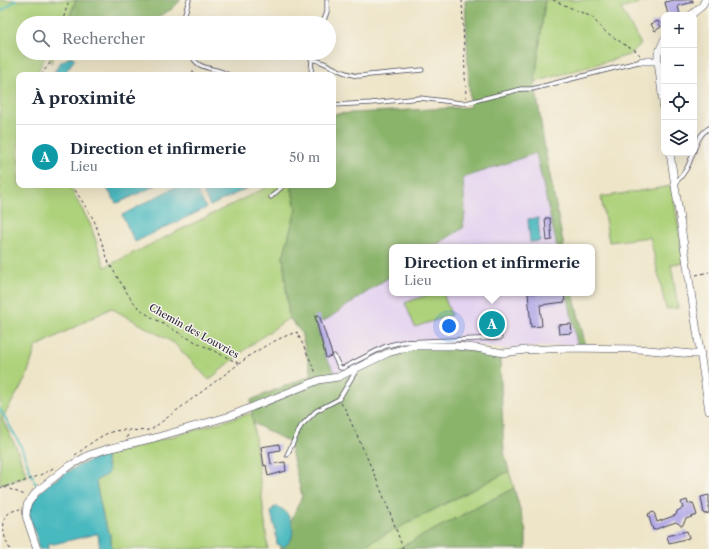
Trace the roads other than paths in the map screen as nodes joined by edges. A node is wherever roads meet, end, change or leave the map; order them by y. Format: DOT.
graph roads {
  1 [pos="189,0"];
  2 [pos="327,0"];
  3 [pos="705,0"];
  4 [pos="695,12"];
  5 [pos="184,16"];
  6 [pos="326,16"];
  7 [pos="661,46"];
  8 [pos="193,60"];
  9 [pos="311,60"];
  10 [pos="318,60"];
  11 [pos="642,61"];
  12 [pos="658,61"];
  13 [pos="422,70"];
  14 [pos="222,72"];
  15 [pos="311,72"];
  16 [pos="661,86"];
  17 [pos="336,105"];
  18 [pos="709,128"];
  19 [pos="697,142"];
  20 [pos="670,156"];
  21 [pos="692,156"];
  22 [pos="674,184"];
  23 [pos="281,188"];
  24 [pos="271,197"];
  25 [pos="500,338"];
  26 [pos="701,354"];
  27 [pos="334,356"];
  28 [pos="359,367"];
  29 [pos="709,411"];
  30 [pos="287,455"];
  31 [pos="37,549"];
  1 -- 5 [label="lane"];
  2 -- 6 [label="lane"];
  3 -- 4 [label="street"];
  7 -- 12 [label="street"];
  8 -- 14 [label="lane"];
  9 -- 15 [label="lane"];
  10 -- 13 [label="lane"];
  11 -- 12 [label="street"];
  11 -- 17 [label="lane"];
  12 -- 16 [label="street"];
  18 -- 19 [label="lane"];
  20 -- 22 [label="street"];
  21 -- 22 [label="lane"];
  22 -- 26 [label="street"];
  23 -- 24 [label="lane"];
  25 -- 27 [label="lane"];
  26 -- 28 [label="street"];
  26 -- 29 [label="street"];
  28 -- 30 [label="lane"];
  28 -- 31 [label="street"];
}
